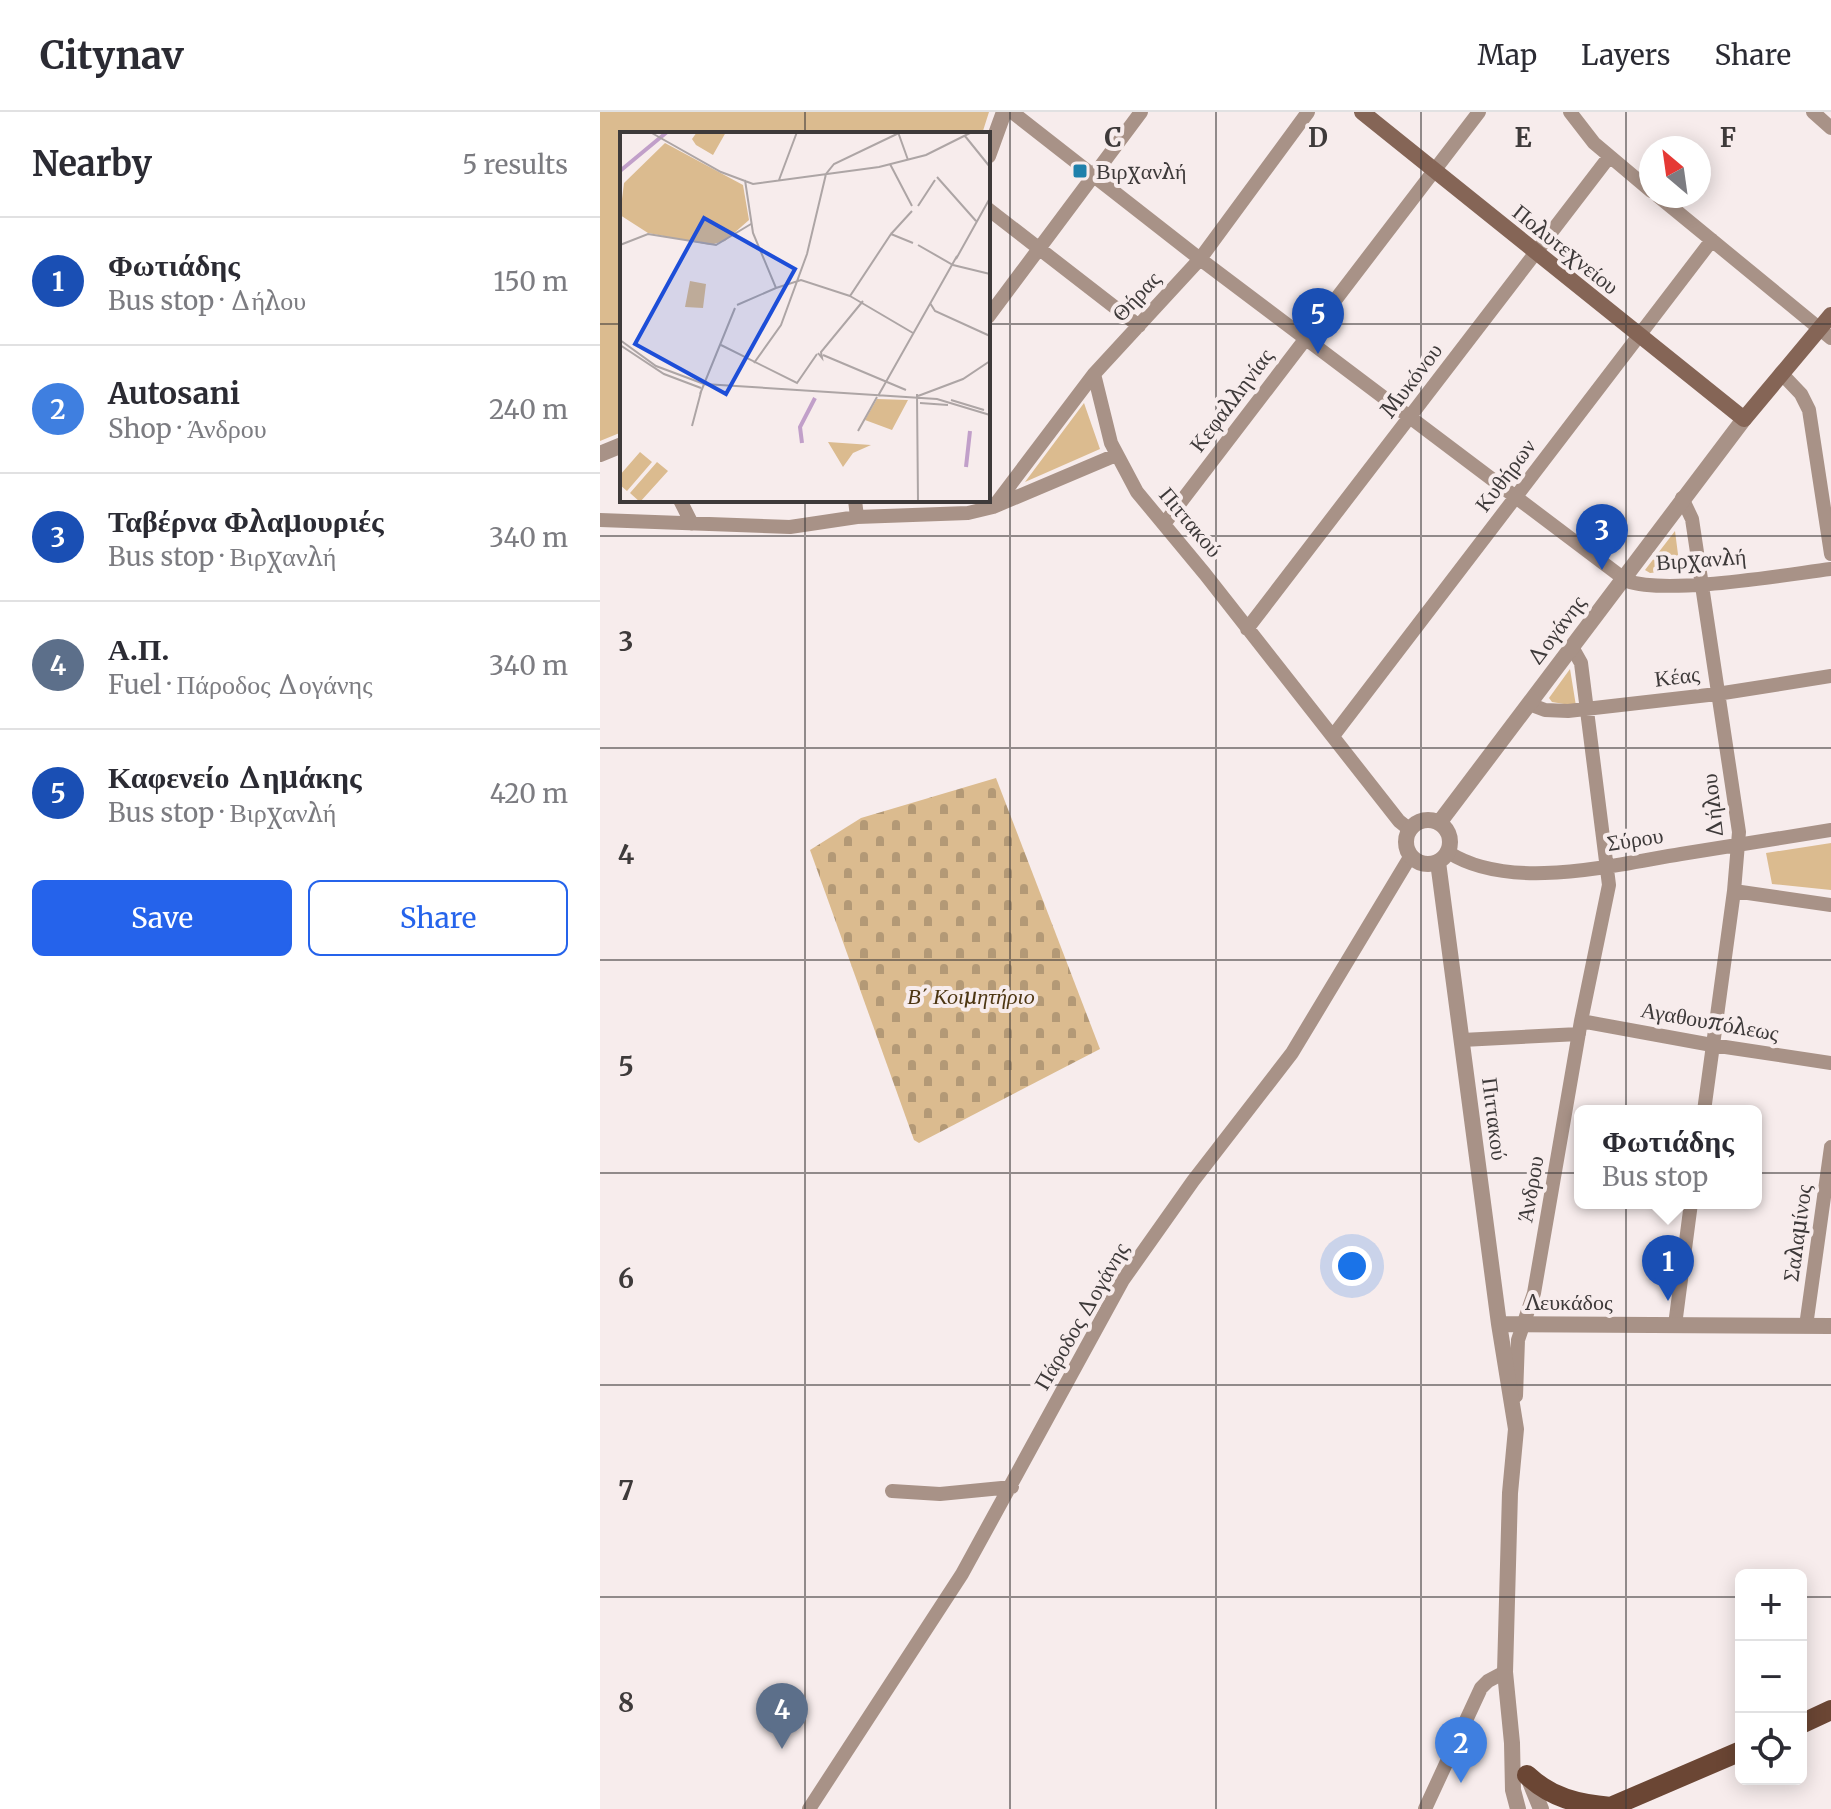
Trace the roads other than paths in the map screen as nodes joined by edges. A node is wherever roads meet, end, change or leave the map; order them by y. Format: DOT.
graph roads {
  1 [pos="1004,112"];
  2 [pos="1012,112"];
  3 [pos="1141,112"];
  4 [pos="1308,112"];
  5 [pos="1362,112"];
  6 [pos="1479,112"];
  7 [pos="1570,112"];
  8 [pos="1813,112"];
  9 [pos="1831,128"];
  10 [pos="990,150"];
  11 [pos="1609,157"];
  12 [pos="1433,169"];
  13 [pos="1092,176"];
  14 [pos="1639,181"];
  15 [pos="1673,208"];
  16 [pos="990,211"];
  17 [pos="1712,240"];
  18 [pos="1038,248"];
  19 [pos="1536,253"];
  20 [pos="1200,259"];
  21 [pos="990,314"];
  22 [pos="1831,315"];
  23 [pos="1139,326"];
  24 [pos="1825,333"];
  25 [pos="1640,336"];
  26 [pos="1305,339"];
  27 [pos="1781,373"];
  28 [pos="1094,374"];
  29 [pos="1409,419"];
  30 [pos="1744,419"];
  31 [pos="620,446"];
  32 [pos="600,454"];
  33 [pos="1116,455"];
  34 [pos="1515,498"];
  35 [pos="1682,498"];
  36 [pos="681,502"];
  37 [pos="855,502"];
  38 [pos="993,507"];
  39 [pos="857,517"];
  40 [pos="600,520"];
  41 [pos="692,524"];
  42 [pos="1164,524"];
  43 [pos="1831,554"];
  44 [pos="1831,569"];
  45 [pos="1622,578"];
  46 [pos="1701,583"];
  47 [pos="1247,629"];
  48 [pos="1572,647"];
  49 [pos="1831,676"];
  50 [pos="1717,694"];
  51 [pos="1529,704"];
  52 [pos="1586,709"];
  53 [pos="1333,736"];
  54 [pos="1439,823"];
  55 [pos="1409,829"];
  56 [pos="1831,830"];
  57 [pos="1739,845"];
  58 [pos="1410,857"];
  59 [pos="1443,857"];
  60 [pos="1608,866"];
  61 [pos="1734,891"];
  62 [pos="1831,905"];
  63 [pos="1580,1028"];
  64 [pos="1462,1040"];
  65 [pos="1712,1045"];
  66 [pos="1831,1063"];
  67 [pos="1705,1105"];
  68 [pos="1831,1147"];
  69 [pos="1690,1209"];
  70 [pos="1499,1324"];
  71 [pos="1522,1324"];
  72 [pos="1675,1325"];
  73 [pos="1806,1326"];
  74 [pos="1831,1326"];
  75 [pos="1516,1429"];
  76 [pos="1012,1487"];
  77 [pos="892,1491"];
  78 [pos="1505,1672"];
  79 [pos="1831,1710"];
  80 [pos="1807,1721"];
  81 [pos="1512,1743"];
  82 [pos="1735,1754"];
  83 [pos="1527,1775"];
  84 [pos="1608,1808"];
  85 [pos="809,1809"];
  86 [pos="1425,1809"];
  87 [pos="1518,1809"];
  88 [pos="1541,1809"];
  1 -- 10 [label="street"];
  2 -- 13 [label="street, Βιρχανλή"];
  3 -- 13 [label="street"];
  4 -- 20 [label="street, Θήρας"];
  5 -- 12 [label="main road, Πολυτεχνείου"];
  6 -- 12 [label="street, Κεφαλληνίας"];
  7 -- 11 [label="street"];
  8 -- 9 [label="street"];
  11 -- 14 [label="street"];
  11 -- 19 [label="street, Μυκόνου"];
  12 -- 19 [label="main road, Πολυτεχνείου"];
  12 -- 26 [label="street, Κεφαλληνίας"];
  13 -- 18 [label="street"];
  13 -- 20 [label="street, Βιρχανλή"];
  15 -- 17 [label="street"];
  16 -- 18 [label="street"];
  17 -- 24 [label="street"];
  17 -- 25 [label="street, Κυθήρων"];
  18 -- 21 [label="street"];
  18 -- 23 [label="street"];
  19 -- 25 [label="main road, Πολυτεχνείου"];
  19 -- 29 [label="street, Μυκόνου"];
  20 -- 23 [label="street, Θήρας"];
  20 -- 26 [label="street, Βιρχανλή"];
  22 -- 24 [label="main road, Δογάνης"];
  23 -- 28 [label="street, Θήρας"];
  24 -- 27 [label="main road, Δογάνης"];
  25 -- 30 [label="main road, Πολυτεχνείου"];
  25 -- 34 [label="street, Κυθήρων"];
  26 -- 29 [label="street, Βιρχανλή"];
  26 -- 42 [label="street, Κεφαλληνίας"];
  27 -- 30 [label="main road, Δογάνης"];
  27 -- 43 [label="street"];
  28 -- 33 [label="street, Πιττακού"];
  28 -- 38 [label="street, Θήρας"];
  29 -- 34 [label="street, Βιρχανλή"];
  29 -- 47 [label="street, Μυκόνου"];
  30 -- 35 [label="street, Δογάνης"];
  31 -- 32 [label="street"];
  33 -- 38 [label="street"];
  33 -- 42 [label="street, Πιττακού"];
  34 -- 45 [label="street, Βιρχανλή"];
  34 -- 53 [label="street, Κυθήρων"];
  35 -- 45 [label="street, Δογάνης"];
  35 -- 46 [label="street, Δήλου"];
  36 -- 41 [label="street"];
  37 -- 39 [label="street"];
  38 -- 39 [label="street"];
  39 -- 41 [label="street"];
  40 -- 41 [label="street"];
  42 -- 47 [label="street, Πιττακού"];
  44 -- 46 [label="street, Βιρχανλή"];
  45 -- 46 [label="street, Βιρχανλή"];
  45 -- 48 [label="street, Δογάνης"];
  46 -- 50 [label="street, Δήλου"];
  47 -- 53 [label="street, Πιττακού"];
  48 -- 51 [label="street, Δογάνης"];
  48 -- 52 [label="street, Άνδρου"];
  49 -- 50 [label="street, Κέας"];
  50 -- 52 [label="street, Κέας"];
  50 -- 57 [label="street, Δήλου"];
  51 -- 52 [label="street, Κέας"];
  51 -- 54 [label="street, Δογάνης"];
  52 -- 60 [label="street, Άνδρου"];
  53 -- 55 [label="street, Πιττακού"];
  54 -- 55 [label="street"];
  54 -- 59 [label="street"];
  55 -- 58 [label="street"];
  56 -- 57 [label="street, Σύρου"];
  57 -- 60 [label="street, Σύρου"];
  57 -- 61 [label="street, Δήλου"];
  58 -- 59 [label="street"];
  58 -- 76 [label="street, Πάροδος Δογάνης"];
  59 -- 60 [label="street, Σύρου"];
  59 -- 64 [label="street, Πιττακού"];
  60 -- 63 [label="street, Άνδρου"];
  61 -- 62 [label="street"];
  61 -- 65 [label="street, Δήλου"];
  63 -- 64 [label="street, Αγαθουπόλεως"];
  63 -- 65 [label="street, Αγαθουπόλεως"];
  63 -- 71 [label="street, Άνδρου"];
  64 -- 70 [label="street, Πιττακού"];
  65 -- 66 [label="street, Αγαθουπόλεως"];
  65 -- 67 [label="street, Δήλου"];
  68 -- 73 [label="street, Σαλαμίνος"];
  69 -- 72 [label="street"];
  70 -- 71 [label="street, Λευκάδος"];
  70 -- 75 [label="street, Πιττακού"];
  71 -- 72 [label="street, Λευκάδος"];
  71 -- 75 [label="street, Άνδρου"];
  72 -- 73 [label="street, Λευκάδος"];
  73 -- 74 [label="street, Λευκάδος"];
  75 -- 78 [label="street, Άνδρου"];
  76 -- 77 [label="street"];
  76 -- 85 [label="street, Πάροδος Δογάνης"];
  78 -- 81 [label="street, Άνδρου"];
  78 -- 86 [label="street"];
  79 -- 80 [label="main road"];
  81 -- 83 [label="street"];
  81 -- 87 [label="street, Άνδρου"];
  82 -- 84 [label="main road"];
  83 -- 84 [label="main road"];
  83 -- 88 [label="street"];
}
